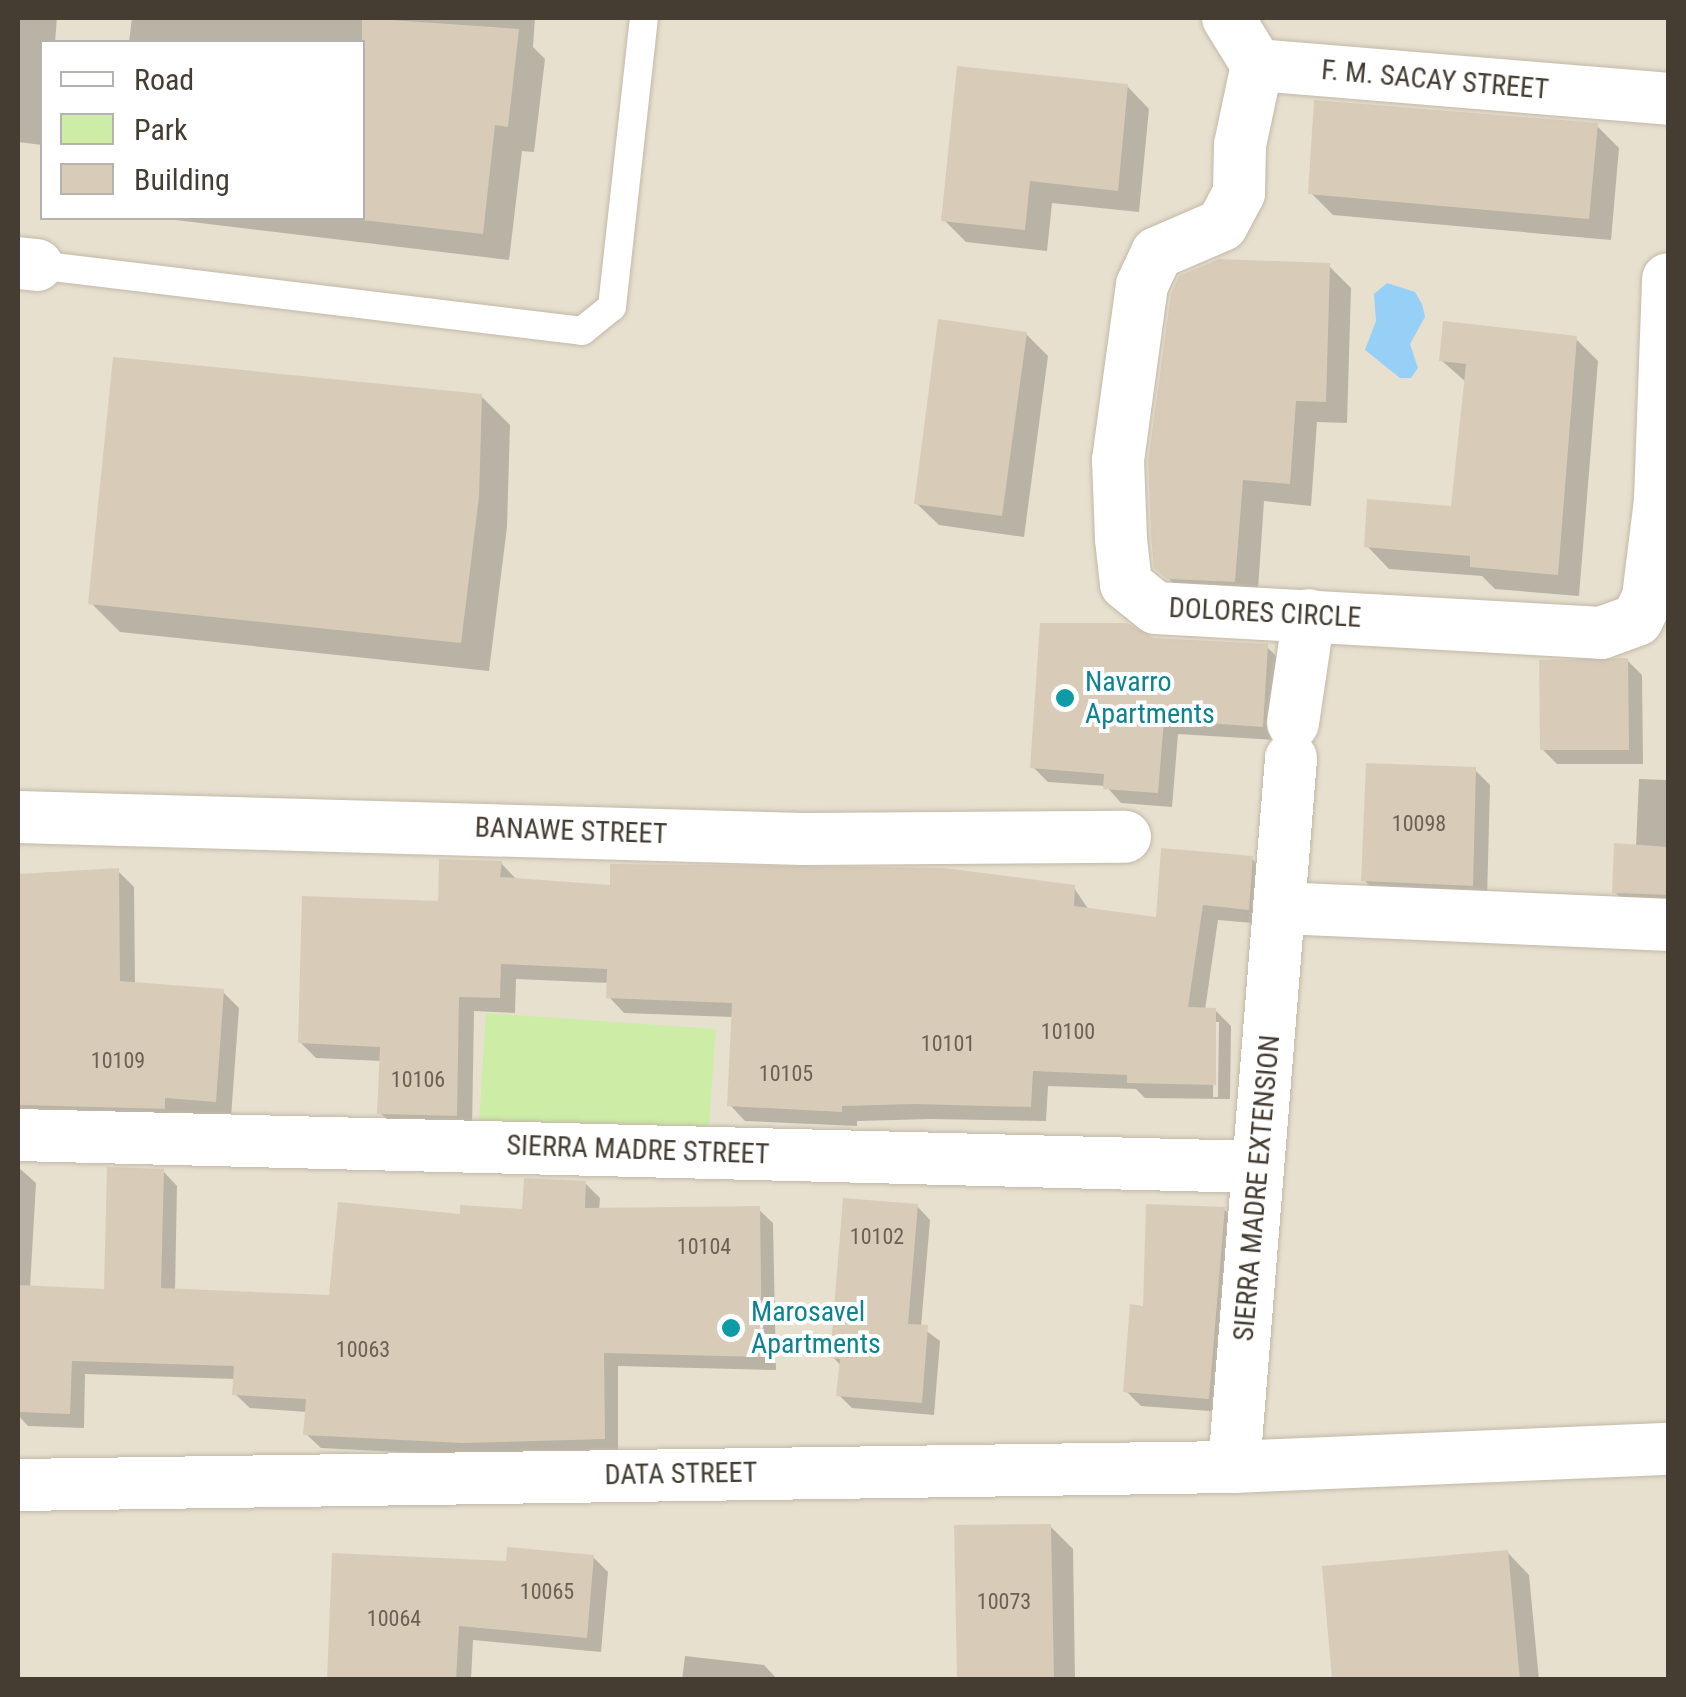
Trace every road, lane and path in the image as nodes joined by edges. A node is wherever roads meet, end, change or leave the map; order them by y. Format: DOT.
graph roads {
  1 [pos="644,18"];
  2 [pos="1228,18"];
  3 [pos="1257,65"];
  4 [pos="1668,99"];
  5 [pos="27,264"];
  6 [pos="1668,279"];
  7 [pos="1309,615"];
  8 [pos="18,817"];
  9 [pos="1125,837"];
  10 [pos="1280,908"];
  11 [pos="1668,924"];
  12 [pos="18,1135"];
  13 [pos="1258,1167"];
  14 [pos="1668,1449"];
  15 [pos="1234,1467"];
  16 [pos="18,1485"];
  1 -- 5 [label="lane"];
  2 -- 3 [label="street"];
  3 -- 4 [label="street, F. M. SACAY STREET"];
  3 -- 7 [label="street, DOLORES CIRCLE"];
  6 -- 7 [label="street, DOLORES CIRCLE"];
  7 -- 10 [label="street, SIERRA MADRE EXTENSION"];
  8 -- 9 [label="street, BANAWE STREET"];
  10 -- 11 [label="street"];
  10 -- 13 [label="street, SIERRA MADRE EXTENSION"];
  12 -- 13 [label="street, SIERRA MADRE STREET"];
  13 -- 15 [label="street, SIERRA MADRE EXTENSION"];
  14 -- 15 [label="street, DATA STREET"];
  15 -- 16 [label="street, DATA STREET"];
}
